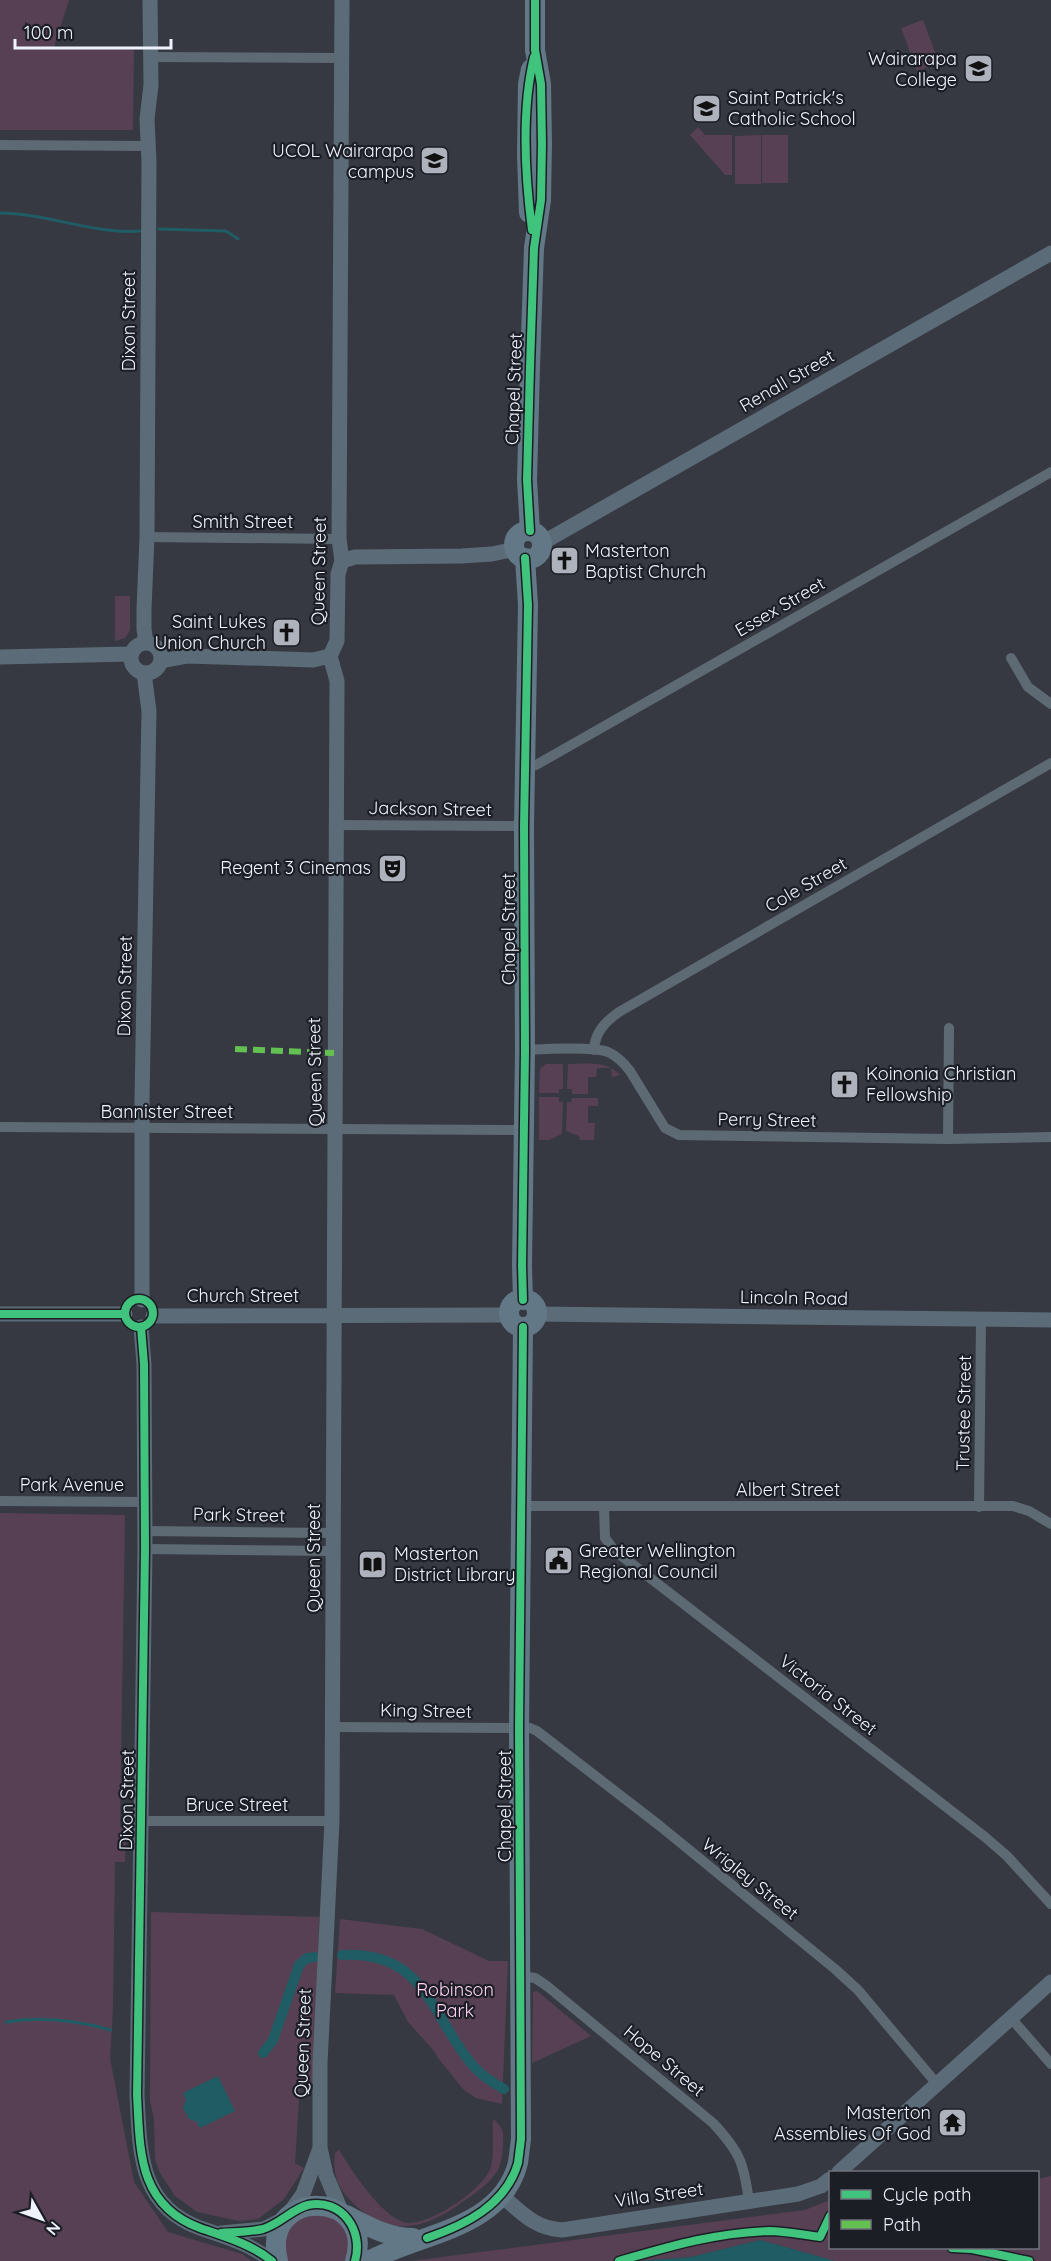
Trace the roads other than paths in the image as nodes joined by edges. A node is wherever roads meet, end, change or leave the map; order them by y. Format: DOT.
graph roads {
  1 [pos="150,0"];
  2 [pos="342,0"];
  3 [pos="535,0"];
  4 [pos="152,57"];
  5 [pos="342,58"];
  6 [pos="0,145"];
  7 [pos="147,146"];
  8 [pos="1051,253"];
  9 [pos="1051,472"];
  10 [pos="147,537"];
  11 [pos="536,537"];
  12 [pos="339,539"];
  13 [pos="520,553"];
  14 [pos="342,561"];
  15 [pos="147,642"];
  16 [pos="131,654"];
  17 [pos="330,656"];
  18 [pos="0,657"];
  19 [pos="1011,658"];
  20 [pos="161,661"];
  21 [pos="144,673"];
  22 [pos="1051,704"];
  23 [pos="1051,763"];
  24 [pos="525,767"];
  25 [pos="336,825"];
  26 [pos="524,826"];
  27 [pos="949,1028"];
  28 [pos="525,1050"];
  29 [pos="594,1050"];
  30 [pos="0,1127"];
  31 [pos="142,1128"];
  32 [pos="335,1130"];
  33 [pos="524,1130"];
  34 [pos="1051,1137"];
  35 [pos="948,1139"];
  36 [pos="142,1300"];
  37 [pos="0,1314"];
  38 [pos="125,1314"];
  39 [pos="523,1314"];
  40 [pos="333,1315"];
  41 [pos="153,1316"];
  42 [pos="981,1320"];
  43 [pos="1051,1320"];
  44 [pos="141,1327"];
  45 [pos="0,1501"];
  46 [pos="145,1502"];
  47 [pos="521,1506"];
  48 [pos="604,1506"];
  49 [pos="979,1507"];
  50 [pos="1051,1524"];
  51 [pos="144,1531"];
  52 [pos="333,1533"];
  53 [pos="145,1549"];
  54 [pos="333,1551"];
  55 [pos="332,1727"];
  56 [pos="519,1729"];
  57 [pos="142,1821"];
  58 [pos="332,1821"];
  59 [pos="1051,1904"];
  60 [pos="521,1976"];
  61 [pos="1051,1982"];
  62 [pos="1011,2018"];
  63 [pos="1051,2064"];
  64 [pos="937,2084"];
  65 [pos="320,2148"];
  66 [pos="840,2171"];
  67 [pos="829,2180"];
  68 [pos="501,2195"];
  69 [pos="749,2202"];
  70 [pos="343,2213"];
  71 [pos="287,2217"];
  72 [pos="218,2233"];
  73 [pos="427,2238"];
  74 [pos="272,2261"];
  75 [pos="278,2261"];
  76 [pos="355,2261"];
  77 [pos="369,2261"];
  1 -- 4 [label="street, Dixon Street"];
  2 -- 5 [label="street, Queen Street"];
  3 -- 11 [label="highway, Chapel Street"];
  4 -- 5 [label="street"];
  4 -- 7 [label="street, Dixon Street"];
  5 -- 12 [label="street, Queen Street"];
  6 -- 7 [label="street"];
  7 -- 10 [label="street, Dixon Street"];
  8 -- 11 [label="street, Renall Street"];
  9 -- 24 [label="street, Essex Street"];
  10 -- 12 [label="street, Smith Street"];
  10 -- 15 [label="street, Dixon Street"];
  11 -- 13 [label="highway"];
  12 -- 14 [label="street, Queen Street"];
  13 -- 14 [label="street"];
  13 -- 24 [label="highway, Chapel Street"];
  14 -- 17 [label="street, Queen Street"];
  15 -- 16 [label="street"];
  15 -- 20 [label="street"];
  16 -- 18 [label="street"];
  16 -- 21 [label="street"];
  17 -- 20 [label="street"];
  17 -- 25 [label="street, Queen Street"];
  19 -- 22 [label="street"];
  20 -- 21 [label="street"];
  21 -- 31 [label="street, Dixon Street"];
  23 -- 29 [label="street, Cole Street"];
  24 -- 26 [label="highway, Chapel Street"];
  25 -- 26 [label="street, Jackson Street"];
  25 -- 32 [label="street, Queen Street"];
  26 -- 28 [label="highway, Chapel Street"];
  27 -- 35 [label="street"];
  28 -- 29 [label="street, Perry Street"];
  28 -- 33 [label="highway, Chapel Street"];
  29 -- 35 [label="street, Perry Street"];
  30 -- 31 [label="street, Bannister Street"];
  31 -- 32 [label="street, Bannister Street"];
  31 -- 36 [label="street, Dixon Street"];
  32 -- 33 [label="street"];
  32 -- 40 [label="street, Queen Street"];
  33 -- 39 [label="highway, Chapel Street"];
  34 -- 35 [label="street, Perry Street"];
  36 -- 38 [label="street"];
  36 -- 41 [label="street"];
  37 -- 38 [label="street"];
  38 -- 44 [label="street"];
  39 -- 40 [label="street, Lincoln Road"];
  39 -- 42 [label="street, Lincoln Road"];
  39 -- 47 [label="highway, Chapel Street"];
  40 -- 41 [label="street, Church Street"];
  40 -- 52 [label="street, Queen Street"];
  41 -- 44 [label="street"];
  42 -- 43 [label="street, Lincoln Road"];
  42 -- 49 [label="street, Trustee Street"];
  44 -- 46 [label="street, Dixon Street"];
  45 -- 46 [label="street, Park Avenue"];
  46 -- 51 [label="street, Dixon Street"];
  47 -- 48 [label="street, Albert Street"];
  47 -- 56 [label="highway, Chapel Street"];
  48 -- 49 [label="street, Albert Street"];
  48 -- 59 [label="street, Victoria Street"];
  49 -- 50 [label="street, Albert Street"];
  51 -- 52 [label="street, Park Street"];
  51 -- 53 [label="street, Dixon Street"];
  52 -- 54 [label="street, Queen Street"];
  53 -- 54 [label="street, Park Street"];
  53 -- 57 [label="street, Dixon Street"];
  54 -- 55 [label="street, Queen Street"];
  55 -- 56 [label="street, King Street"];
  55 -- 58 [label="street, Queen Street"];
  56 -- 60 [label="highway, Chapel Street"];
  56 -- 64 [label="street, Wrigley Street"];
  57 -- 58 [label="street, Bruce Street"];
  57 -- 72 [label="street, Dixon Street"];
  58 -- 65 [label="street, Queen Street"];
  60 -- 68 [label="highway, Chapel Street"];
  60 -- 69 [label="street, Hope Street"];
  61 -- 62 [label="street"];
  62 -- 63 [label="street"];
  62 -- 64 [label="street"];
  64 -- 66 [label="street"];
  65 -- 70 [label="street, Queen Street"];
  65 -- 71 [label="street, Queen Street"];
  67 -- 69 [label="street, Villa Street"];
  68 -- 69 [label="street, Villa Street"];
  68 -- 73 [label="highway, Chapel Street"];
  70 -- 71 [label="highway, Chapel Street"];
  70 -- 73 [label="highway, Chapel Street"];
  70 -- 76 [label="highway"];
  71 -- 72 [label="street, Dixon Street"];
  71 -- 75 [label="highway"];
  72 -- 74 [label="street, Dixon Street"];
  73 -- 77 [label="highway, Chapel Street"];
}
